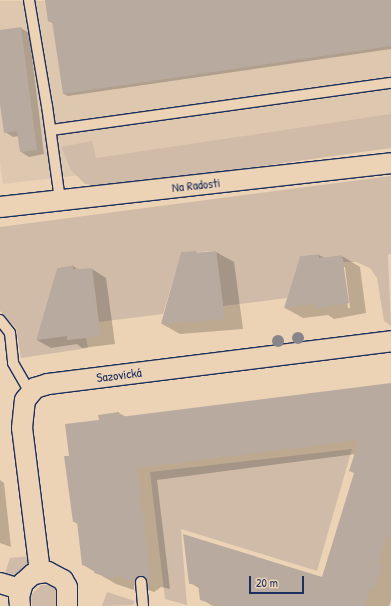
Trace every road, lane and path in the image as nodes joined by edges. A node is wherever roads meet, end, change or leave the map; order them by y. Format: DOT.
graph roads {
  1 [pos="29,0"];
  2 [pos="391,83"];
  3 [pos="51,130"];
  4 [pos="391,163"];
  5 [pos="60,200"];
  6 [pos="0,207"];
  7 [pos="0,320"];
  8 [pos="391,341"];
  9 [pos="30,393"];
  10 [pos="40,572"];
  11 [pos="141,582"];
  12 [pos="0,583"];
  13 [pos="20,598"];
  14 [pos="70,605"];
  15 [pos="143,606"];
  1 -- 3 [label="lane"];
  2 -- 3 [label="lane"];
  3 -- 5 [label="lane"];
  4 -- 5 [label="street, Na Radosti"];
  5 -- 6 [label="street, Na Radosti"];
  7 -- 9 [label="lane"];
  8 -- 9 [label="street, Sazovická"];
  9 -- 10 [label="street"];
  10 -- 13 [label="street"];
  10 -- 14 [label="street"];
  11 -- 15 [label="lane"];
  12 -- 13 [label="street"];
}
